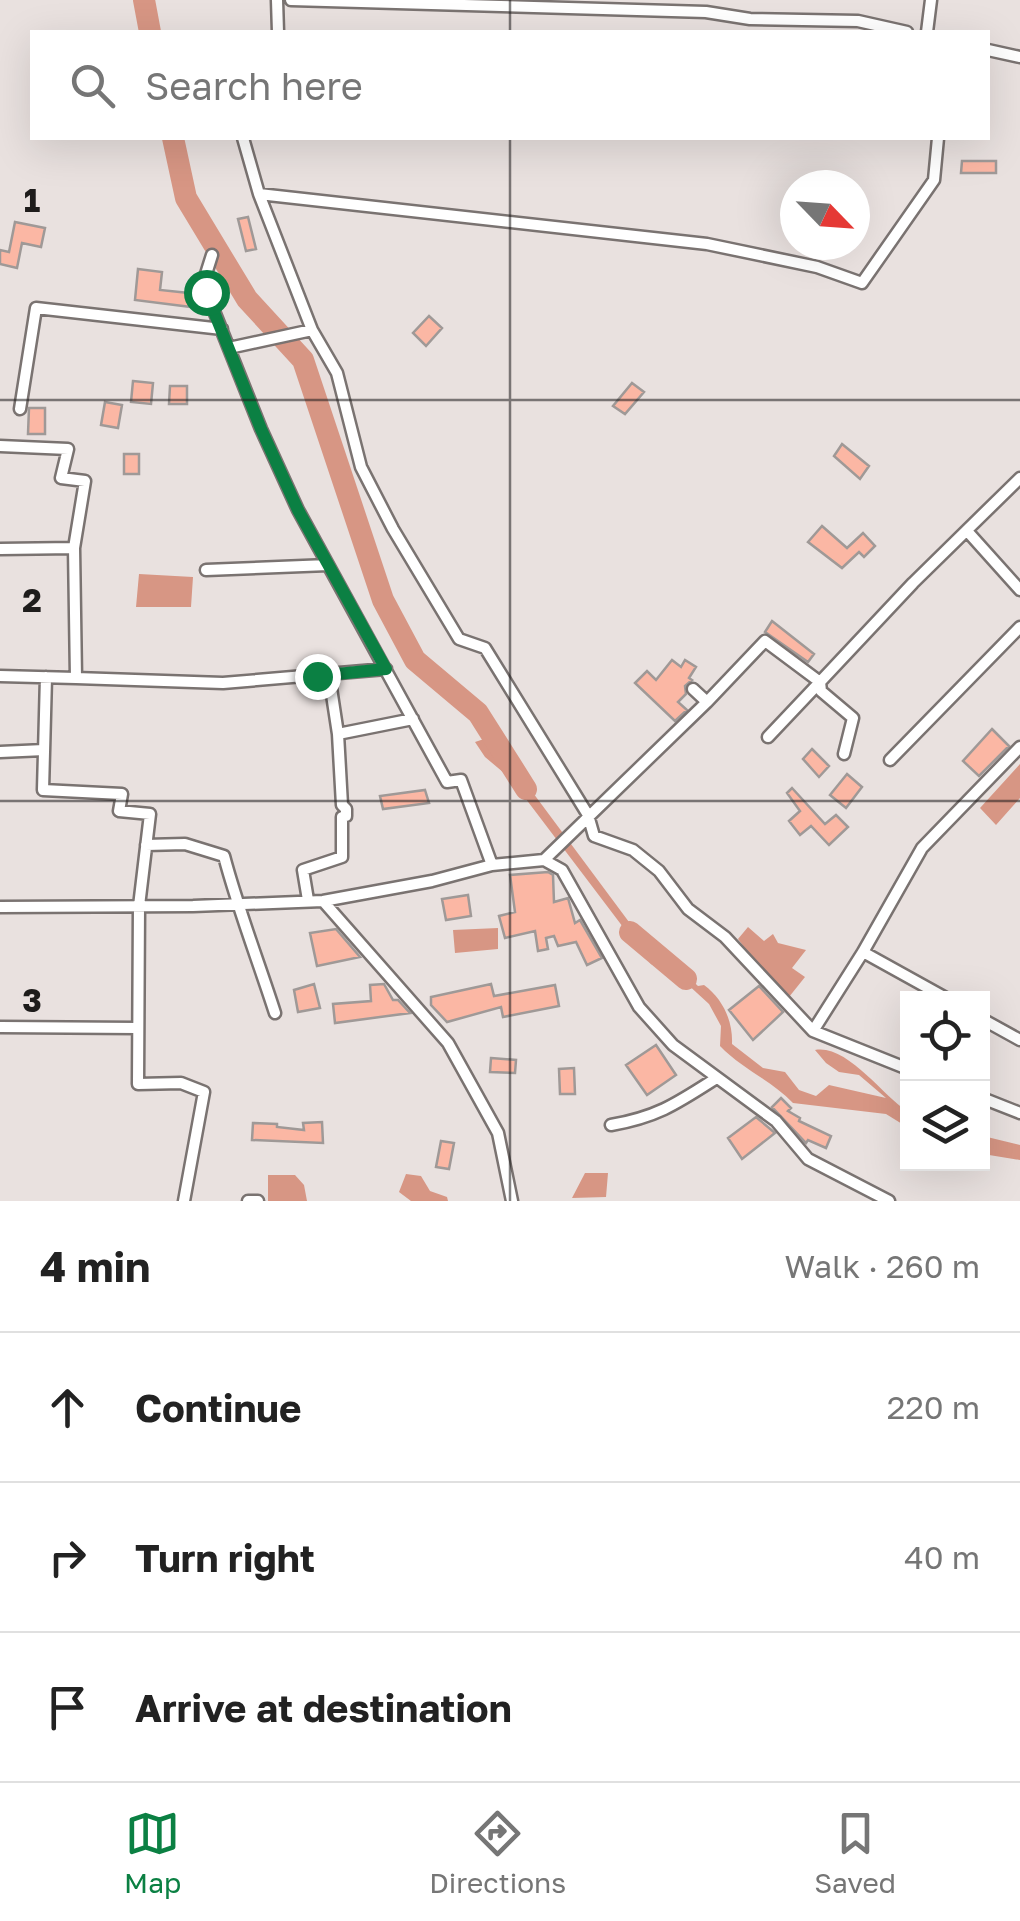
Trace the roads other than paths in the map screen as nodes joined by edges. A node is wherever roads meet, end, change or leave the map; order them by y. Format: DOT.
graph roads {
  1 [pos="277,0"];
  2 [pos="291,0"];
  3 [pos="931,0"];
  4 [pos="278,30"];
  5 [pos="897,30"];
  6 [pos="927,30"];
  7 [pos="990,50"];
  8 [pos="1020,57"];
  9 [pos="243,140"];
  10 [pos="938,140"];
  11 [pos="259,194"];
  12 [pos="212,255"];
  13 [pos="222,328"];
  14 [pos="312,330"];
  15 [pos="229,348"];
  16 [pos="20,409"];
  17 [pos="0,446"];
  18 [pos="1020,478"];
  19 [pos="968,532"];
  20 [pos="74,548"];
  21 [pos="0,549"];
  22 [pos="328,565"];
  23 [pos="206,570"];
  24 [pos="1020,590"];
  25 [pos="1020,626"];
  26 [pos="386,669"];
  27 [pos="329,675"];
  28 [pos="0,676"];
  29 [pos="46,677"];
  30 [pos="76,678"];
  31 [pos="820,682"];
  32 [pos="693,689"];
  33 [pos="707,702"];
  34 [pos="413,719"];
  35 [pos="338,734"];
  36 [pos="768,737"];
  37 [pos="1020,747"];
  38 [pos="44,750"];
  39 [pos="0,752"];
  40 [pos="844,754"];
  41 [pos="890,760"];
  42 [pos="588,815"];
  43 [pos="146,845"];
  44 [pos="544,860"];
  45 [pos="492,865"];
  46 [pos="308,900"];
  47 [pos="323,901"];
  48 [pos="236,903"];
  49 [pos="139,906"];
  50 [pos="0,907"];
  51 [pos="863,952"];
  52 [pos="933,991"];
  53 [pos="275,1013"];
  54 [pos="990,1023"];
  55 [pos="0,1027"];
  56 [pos="137,1028"];
  57 [pos="813,1031"];
  58 [pos="1020,1040"];
  59 [pos="900,1066"];
  60 [pos="715,1079"];
  61 [pos="990,1101"];
  62 [pos="1019,1110"];
  63 [pos="611,1125"];
  64 [pos="184,1201"];
  65 [pos="248,1201"];
  66 [pos="258,1201"];
  67 [pos="512,1201"];
  68 [pos="890,1201"];
  1 -- 4 [label="street"];
  2 -- 5 [label="street"];
  3 -- 6 [label="street"];
  7 -- 8 [label="street"];
  9 -- 11 [label="street"];
  10 -- 11 [label="street"];
  11 -- 14 [label="street"];
  12 -- 13 [label="street"];
  13 -- 15 [label="street"];
  13 -- 16 [label="street"];
  14 -- 15 [label="street"];
  14 -- 42 [label="street"];
  15 -- 22 [label="street"];
  17 -- 20 [label="street"];
  18 -- 19 [label="street"];
  19 -- 24 [label="street"];
  19 -- 31 [label="street"];
  20 -- 21 [label="street"];
  20 -- 30 [label="street"];
  22 -- 23 [label="street"];
  22 -- 26 [label="street"];
  25 -- 41 [label="street"];
  26 -- 27 [label="street"];
  26 -- 34 [label="street"];
  27 -- 30 [label="street"];
  27 -- 35 [label="street"];
  28 -- 29 [label="street"];
  29 -- 30 [label="street"];
  29 -- 38 [label="street"];
  31 -- 33 [label="street"];
  31 -- 36 [label="street"];
  31 -- 40 [label="street"];
  32 -- 33 [label="street"];
  33 -- 42 [label="street"];
  34 -- 35 [label="street"];
  34 -- 45 [label="street"];
  35 -- 46 [label="street"];
  37 -- 51 [label="street"];
  38 -- 39 [label="street"];
  38 -- 43 [label="street"];
  42 -- 44 [label="street"];
  42 -- 57 [label="street"];
  43 -- 48 [label="street"];
  43 -- 49 [label="street"];
  44 -- 45 [label="street"];
  44 -- 60 [label="street"];
  45 -- 47 [label="street"];
  46 -- 47 [label="street"];
  46 -- 48 [label="street"];
  47 -- 67 [label="street"];
  48 -- 49 [label="street"];
  48 -- 53 [label="street"];
  49 -- 50 [label="street"];
  49 -- 56 [label="street"];
  51 -- 52 [label="street"];
  51 -- 57 [label="street"];
  54 -- 58 [label="street"];
  55 -- 56 [label="street"];
  56 -- 64 [label="street"];
  57 -- 59 [label="street"];
  60 -- 63 [label="street"];
  60 -- 68 [label="street"];
  61 -- 62 [label="street"];
  65 -- 66 [label="street"];
}
